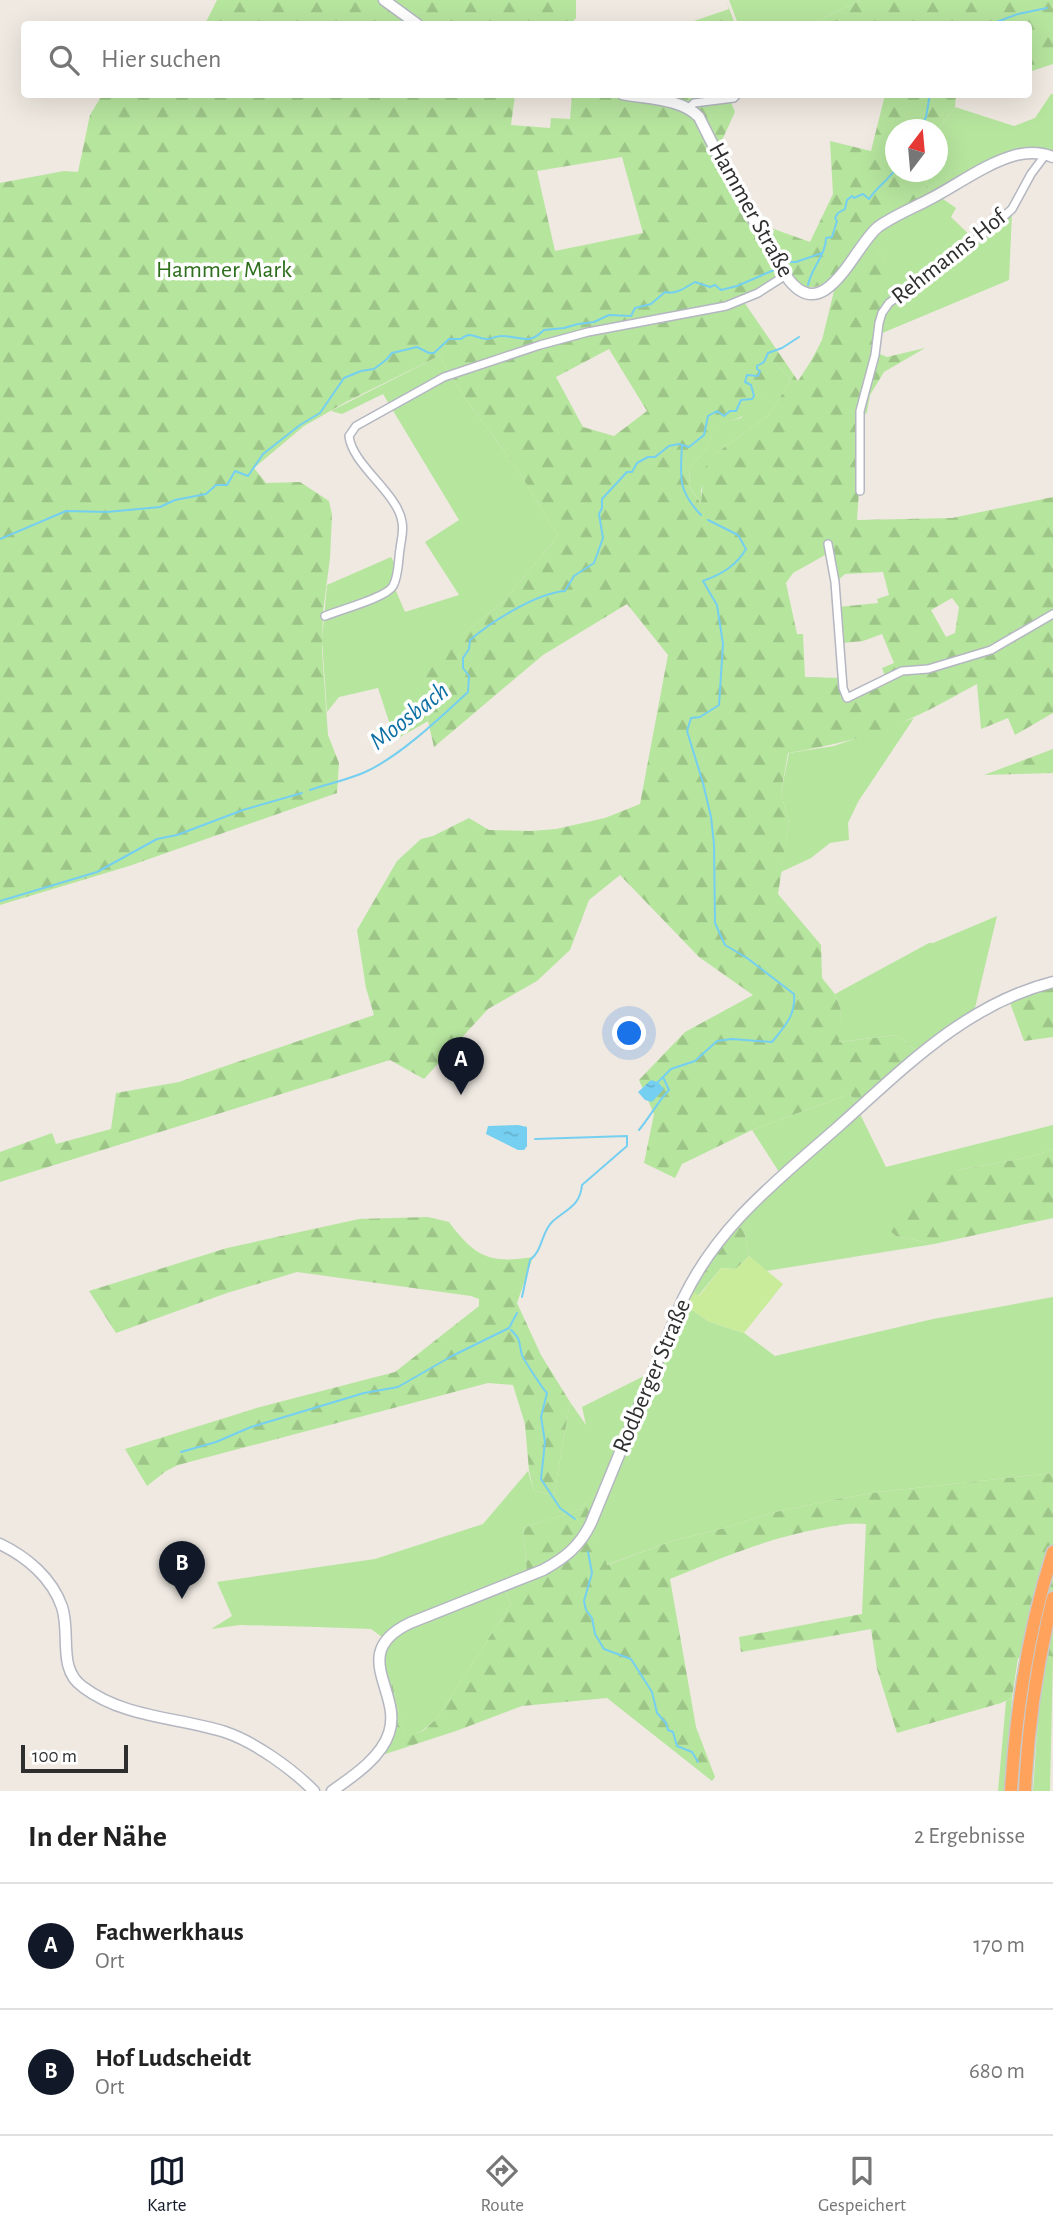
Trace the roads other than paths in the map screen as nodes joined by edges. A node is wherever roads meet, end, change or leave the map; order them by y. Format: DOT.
graph roads {
  1 [pos="384,0"];
  2 [pos="413,21"];
  3 [pos="645,98"];
  4 [pos="734,98"];
  5 [pos="689,108"];
  6 [pos="1050,155"];
  7 [pos="786,275"];
  8 [pos="860,491"];
  9 [pos="828,544"];
  10 [pos="1053,614"];
  11 [pos="324,616"];
  12 [pos="1053,982"];
  13 [pos="0,1544"];
  14 [pos="1053,1552"];
  15 [pos="1053,1598"];
  16 [pos="314,1791"];
  17 [pos="332,1791"];
  18 [pos="1011,1791"];
  19 [pos="1024,1791"];
  1 -- 2 [label="street"];
  3 -- 5 [label="street"];
  4 -- 5 [label="street"];
  5 -- 7 [label="street, Hammer Straße"];
  6 -- 7 [label="street, Hammer Straße"];
  6 -- 8 [label="street, Rehmanns Hof"];
  7 -- 11 [label="street"];
  9 -- 10 [label="street"];
  12 -- 17 [label="street, Rodberger Straße"];
  13 -- 16 [label="street"];
  14 -- 18 [label="highway"];
  15 -- 19 [label="highway"];
}
